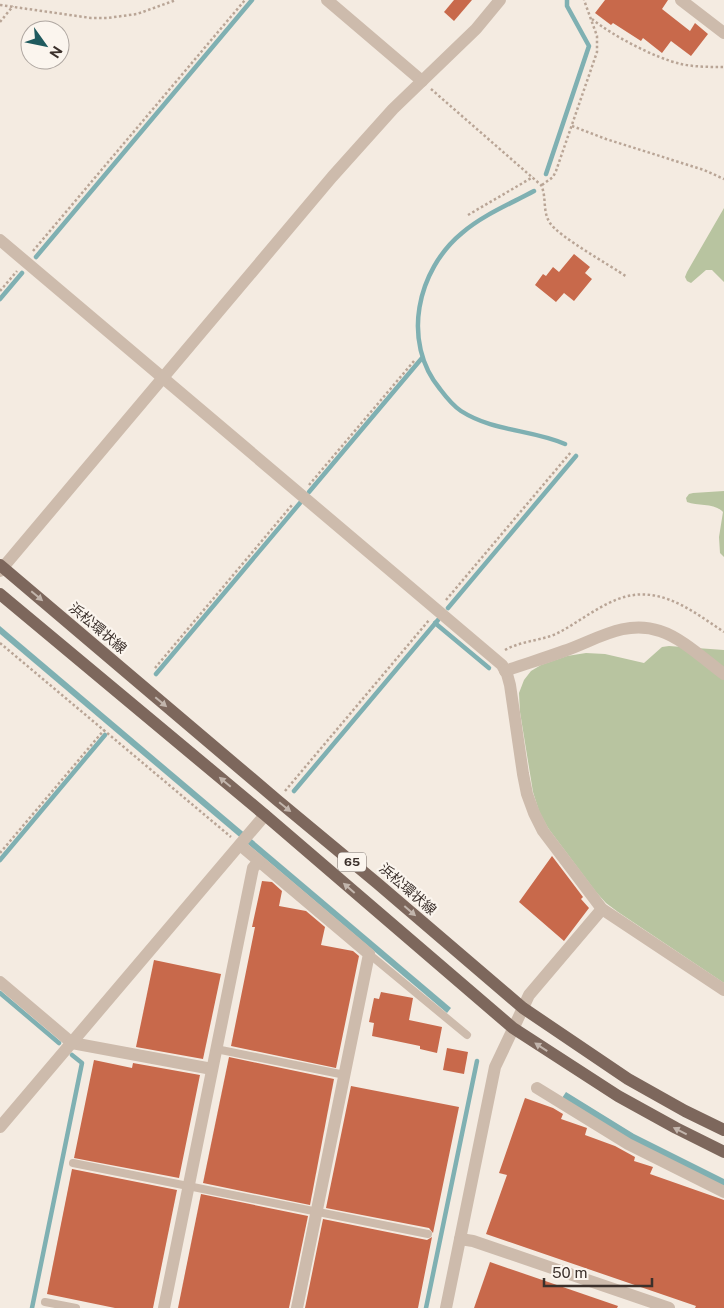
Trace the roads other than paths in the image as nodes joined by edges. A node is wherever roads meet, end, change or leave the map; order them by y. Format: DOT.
graph roads {
  1 [pos="327,0"];
  2 [pos="500,0"];
  3 [pos="681,0"];
  4 [pos="724,33"];
  5 [pos="422,81"];
  6 [pos="0,240"];
  7 [pos="162,377"];
  8 [pos="1,568"];
  9 [pos="0,594"];
  10 [pos="505,671"];
  11 [pos="724,674"];
  12 [pos="265,815"];
  13 [pos="241,844"];
  14 [pos="259,861"];
  15 [pos="602,909"];
  16 [pos="369,954"];
  17 [pos="0,982"];
  18 [pos="724,990"];
  19 [pos="523,1008"];
  20 [pos="514,1028"];
  21 [pos="466,1035"];
  22 [pos="72,1043"];
  23 [pos="216,1049"];
  24 [pos="212,1069"];
  25 [pos="345,1075"];
  26 [pos="536,1088"];
  27 [pos="0,1127"];
  28 [pos="724,1130"];
  29 [pos="724,1152"];
  30 [pos="73,1163"];
  31 [pos="188,1186"];
  32 [pos="724,1192"];
  33 [pos="317,1212"];
  34 [pos="428,1234"];
  35 [pos="460,1239"];
  36 [pos="45,1302"];
  37 [pos="76,1308"];
  38 [pos="164,1308"];
  39 [pos="297,1308"];
  40 [pos="446,1308"];
  41 [pos="669,1308"];
  1 -- 5 [label="street"];
  2 -- 5 [label="street"];
  3 -- 4 [label="street"];
  5 -- 7 [label="street"];
  6 -- 7 [label="street"];
  7 -- 8 [label="street"];
  7 -- 10 [label="street"];
  8 -- 19 [label="main road, 浜松環状線 / 65, one-way"];
  12 -- 9 [label="main road, 65, one-way"];
  10 -- 11 [label="street"];
  10 -- 15 [label="street"];
  12 -- 13 [label="street"];
  20 -- 12 [label="main road, 65, one-way"];
  13 -- 14 [label="street"];
  13 -- 22 [label="street"];
  14 -- 16 [label="street"];
  14 -- 23 [label="street"];
  15 -- 18 [label="street"];
  15 -- 19 [label="street"];
  16 -- 21 [label="lane"];
  16 -- 25 [label="street"];
  17 -- 22 [label="street"];
  19 -- 20 [label="street"];
  19 -- 28 [label="main road, 浜松環状線 / 65"];
  29 -- 20 [label="main road, 65, one-way"];
  20 -- 35 [label="street"];
  22 -- 24 [label="street"];
  22 -- 27 [label="street"];
  23 -- 24 [label="street"];
  23 -- 25 [label="lane"];
  24 -- 31 [label="street"];
  25 -- 33 [label="street"];
  26 -- 32 [label="street"];
  30 -- 31 [label="lane"];
  31 -- 33 [label="lane"];
  31 -- 38 [label="street"];
  33 -- 34 [label="lane"];
  33 -- 39 [label="street"];
  35 -- 40 [label="street"];
  35 -- 41 [label="street"];
  36 -- 37 [label="lane"];
}
